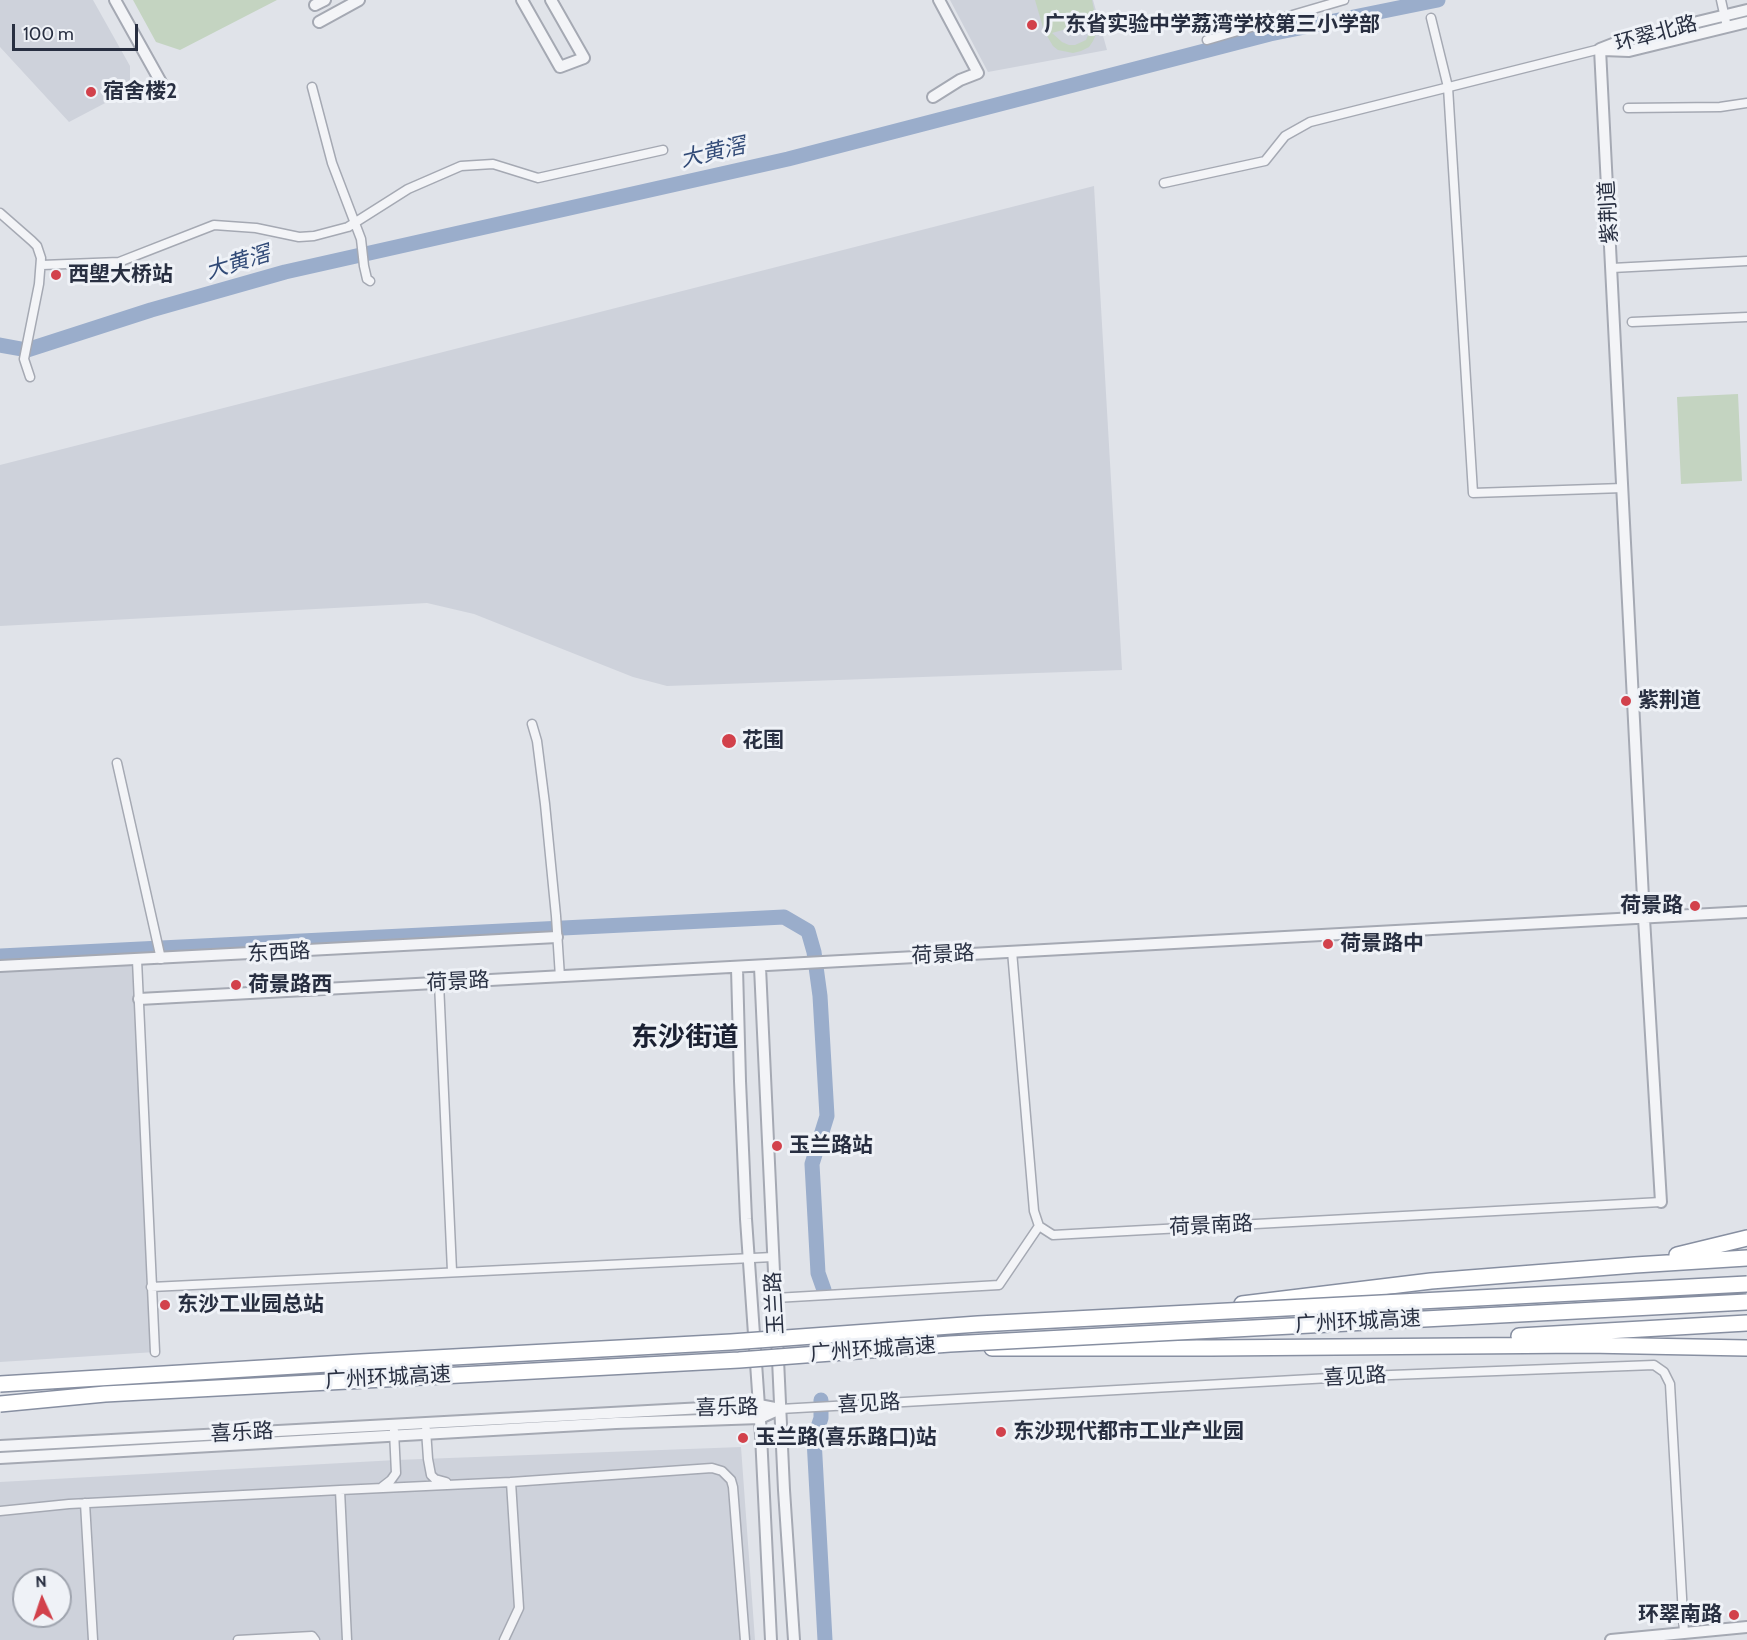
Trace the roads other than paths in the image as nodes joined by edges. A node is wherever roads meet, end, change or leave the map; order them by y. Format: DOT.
graph roads {
  1 [pos="116,0"];
  2 [pos="359,0"];
  3 [pos="522,0"];
  4 [pos="551,0"];
  5 [pos="939,0"];
  6 [pos="1344,0"];
  7 [pos="1720,0"];
  8 [pos="1747,10"];
  9 [pos="1431,18"];
  10 [pos="319,22"];
  11 [pos="1726,22"];
  12 [pos="1747,22"];
  13 [pos="1207,40"];
  14 [pos="1600,49"];
  15 [pos="163,86"];
  16 [pos="312,87"];
  17 [pos="1448,87"];
  18 [pos="933,97"];
  19 [pos="1747,103"];
  20 [pos="1628,108"];
  21 [pos="663,150"];
  22 [pos="1164,183"];
  23 [pos="1,216"];
  24 [pos="356,223"];
  25 [pos="1747,261"];
  26 [pos="42,265"];
  27 [pos="1612,268"];
  28 [pos="370,281"];
  29 [pos="1747,317"];
  30 [pos="1632,322"];
  31 [pos="30,378"];
  32 [pos="1623,488"];
  33 [pos="532,724"];
  34 [pos="117,763"];
  35 [pos="1747,912"];
  36 [pos="1644,918"];
  37 [pos="557,937"];
  38 [pos="1012,951"];
  39 [pos="161,959"];
  40 [pos="137,960"];
  41 [pos="0,966"];
  42 [pos="760,967"];
  43 [pos="737,968"];
  44 [pos="560,977"];
  45 [pos="439,983"];
  46 [pos="140,999"];
  47 [pos="1661,1202"];
  48 [pos="1039,1226"];
  49 [pos="1747,1238"];
  50 [pos="773,1257"];
  51 [pos="1747,1258"];
  52 [pos="749,1259"];
  53 [pos="1592,1268"];
  54 [pos="452,1271"];
  55 [pos="1747,1284"];
  56 [pos="151,1287"];
  57 [pos="775,1298"];
  58 [pos="1747,1302"];
  59 [pos="1747,1323"];
  60 [pos="978,1324"];
  61 [pos="1303,1347"];
  62 [pos="896,1348"];
  63 [pos="1747,1348"];
  64 [pos="155,1352"];
  65 [pos="0,1384"];
  66 [pos="0,1404"];
  67 [pos="759,1405"];
  68 [pos="780,1409"];
  69 [pos="760,1418"];
  70 [pos="426,1428"];
  71 [pos="394,1430"];
  72 [pos="0,1446"];
  73 [pos="0,1458"];
  74 [pos="511,1482"];
  75 [pos="455,1485"];
  76 [pos="372,1489"];
  77 [pos="340,1490"];
  78 [pos="85,1503"];
  79 [pos="0,1511"];
  80 [pos="1747,1627"];
  81 [pos="1684,1633"];
  82 [pos="93,1640"];
  83 [pos="238,1640"];
  84 [pos="315,1640"];
  85 [pos="347,1640"];
  86 [pos="504,1640"];
  87 [pos="745,1640"];
  88 [pos="771,1640"];
  89 [pos="794,1640"];
  90 [pos="1611,1640"];
  1 -- 15 [label="street"];
  2 -- 10 [label="street"];
  3 -- 4 [label="street"];
  5 -- 18 [label="street"];
  6 -- 13 [label="street"];
  7 -- 11 [label="street"];
  8 -- 11 [label="street, 环翠北路"];
  9 -- 17 [label="street"];
  11 -- 12 [label="street"];
  11 -- 14 [label="street, 环翠北路"];
  14 -- 17 [label="street"];
  14 -- 27 [label="street, 紫荆道"];
  16 -- 24 [label="street"];
  17 -- 22 [label="street"];
  17 -- 32 [label="street"];
  19 -- 20 [label="street"];
  21 -- 24 [label="street"];
  23 -- 26 [label="street"];
  24 -- 26 [label="street"];
  24 -- 28 [label="street"];
  25 -- 27 [label="street"];
  26 -- 31 [label="street"];
  27 -- 32 [label="street, 紫荆道"];
  29 -- 30 [label="street"];
  32 -- 36 [label="street, 紫荆道"];
  33 -- 37 [label="street"];
  34 -- 39 [label="street"];
  35 -- 36 [label="street, 荷景路"];
  36 -- 38 [label="street, 荷景路"];
  36 -- 47 [label="street, 紫荆道"];
  37 -- 39 [label="street, 东西路"];
  37 -- 44 [label="street"];
  38 -- 42 [label="street, 荷景路"];
  38 -- 48 [label="street"];
  39 -- 40 [label="street, 东西路"];
  40 -- 41 [label="street, 东西路"];
  40 -- 46 [label="street"];
  42 -- 43 [label="street, 荷景路"];
  42 -- 50 [label="street, 玉兰路"];
  43 -- 44 [label="street, 荷景路"];
  43 -- 52 [label="street, 玉兰路"];
  44 -- 45 [label="street, 荷景路"];
  45 -- 46 [label="street, 荷景路"];
  45 -- 54 [label="street"];
  46 -- 56 [label="street"];
  47 -- 48 [label="street, 荷景南路"];
  48 -- 57 [label="street"];
  49 -- 53 [label="highway"];
  50 -- 52 [label="street"];
  50 -- 57 [label="street, 玉兰路"];
  51 -- 53 [label="highway"];
  52 -- 54 [label="street"];
  52 -- 67 [label="street, 玉兰路"];
  53 -- 60 [label="highway, bridge"];
  54 -- 56 [label="street"];
  55 -- 60 [label="highway, 广州环城高速, bridge"];
  56 -- 64 [label="street"];
  57 -- 68 [label="street, 玉兰路"];
  58 -- 62 [label="highway, 广州环城高速, bridge"];
  59 -- 61 [label="highway"];
  60 -- 65 [label="highway, 广州环城高速, bridge"];
  61 -- 62 [label="highway, bridge"];
  61 -- 63 [label="highway"];
  62 -- 66 [label="highway, 广州环城高速, bridge"];
  67 -- 68 [label="street, 喜乐路"];
  67 -- 69 [label="street, 玉兰路"];
  67 -- 70 [label="street, 喜乐路"];
  68 -- 69 [label="street, 喜乐路"];
  68 -- 81 [label="street, 喜见路"];
  68 -- 89 [label="street, 玉兰路"];
  69 -- 70 [label="street, 喜乐路"];
  69 -- 88 [label="street, 玉兰路"];
  70 -- 71 [label="street, 喜乐路"];
  70 -- 75 [label="street"];
  71 -- 72 [label="street, 喜乐路"];
  71 -- 73 [label="street, 喜乐路"];
  71 -- 76 [label="street"];
  74 -- 75 [label="street"];
  74 -- 86 [label="street"];
  74 -- 87 [label="street"];
  75 -- 76 [label="street"];
  76 -- 77 [label="street"];
  77 -- 78 [label="street"];
  77 -- 85 [label="street"];
  78 -- 79 [label="street"];
  78 -- 82 [label="street"];
  80 -- 81 [label="street"];
  81 -- 90 [label="street"];
  83 -- 84 [label="street"];
}
